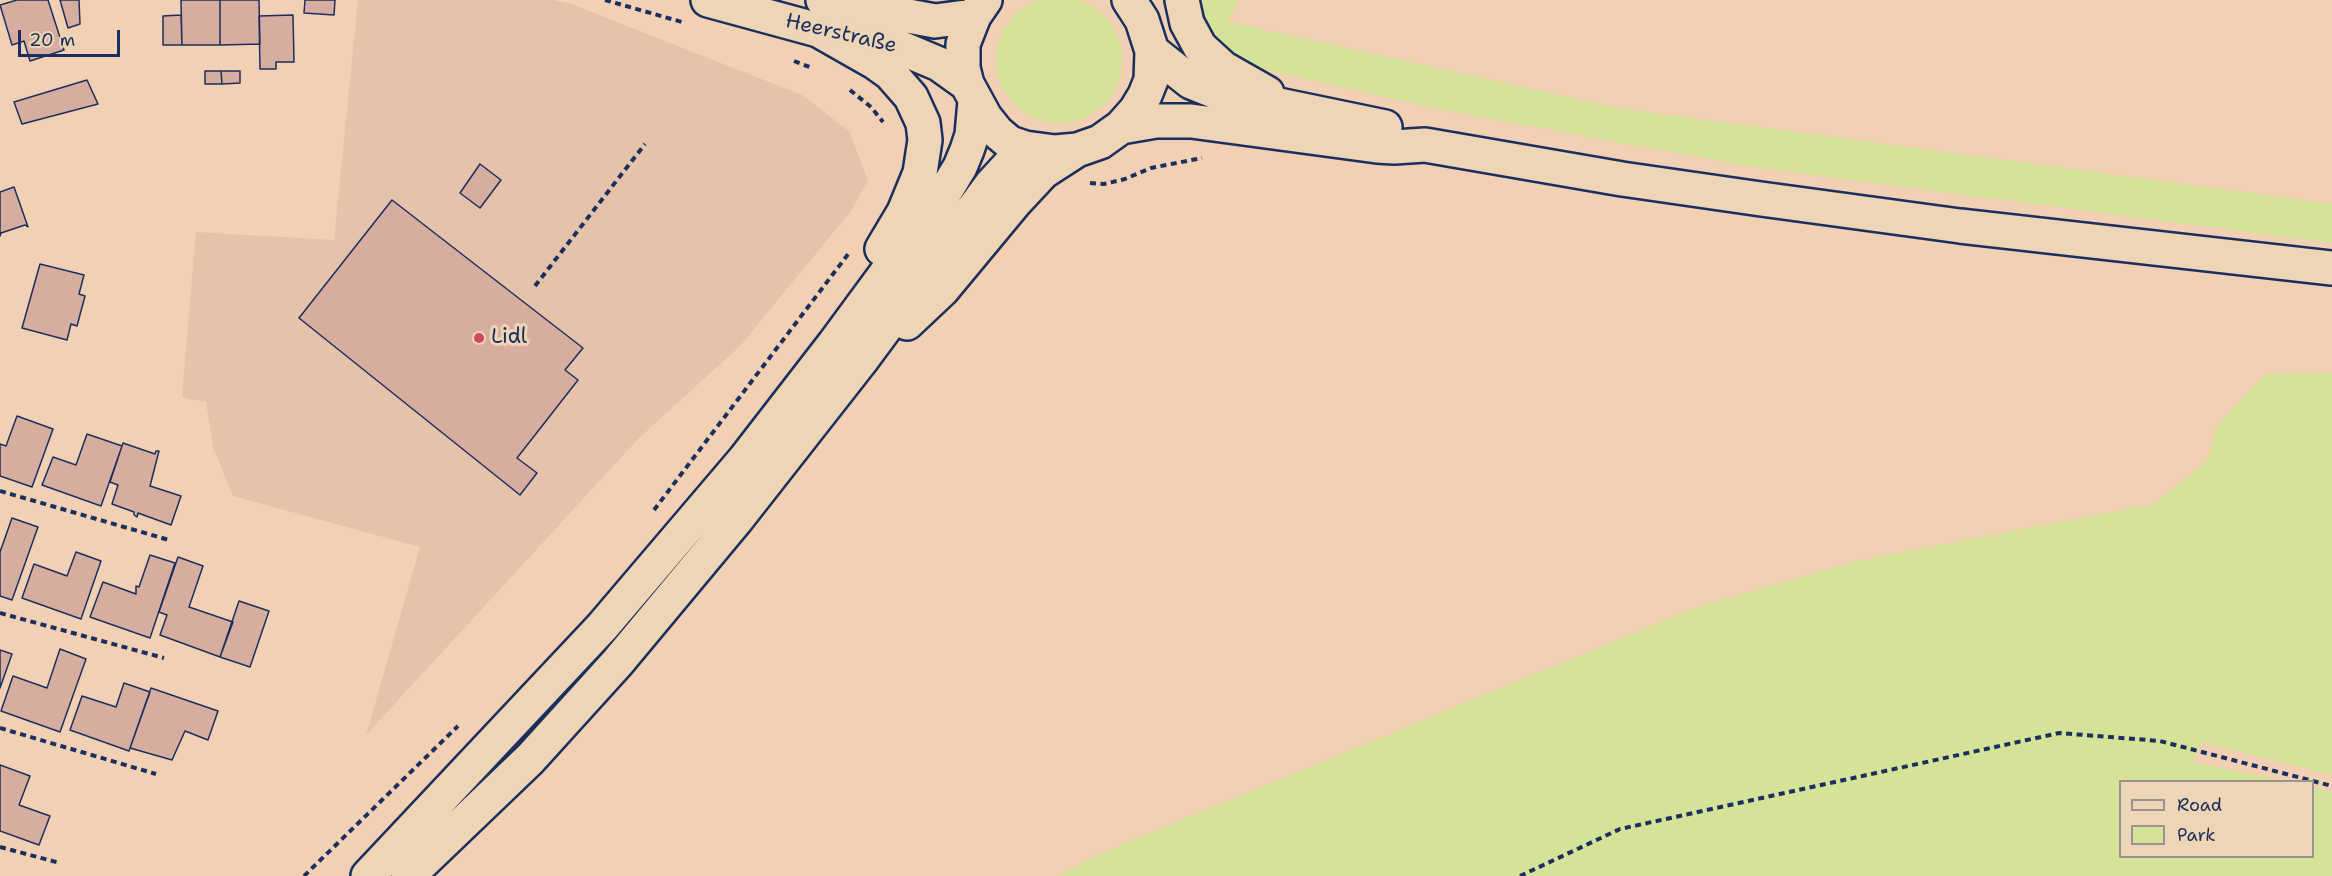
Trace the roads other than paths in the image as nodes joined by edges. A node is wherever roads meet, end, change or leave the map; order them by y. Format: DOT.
graph roads {
  1 [pos="708,0"];
  2 [pos="1182,0"];
  3 [pos="1139,7"];
  4 [pos="979,8"];
  5 [pos="821,15"];
  6 [pos="1152,51"];
  7 [pos="971,92"];
  8 [pos="1297,109"];
  9 [pos="1120,127"];
  10 [pos="1425,145"];
  11 [pos="1025,148"];
  12 [pos="1077,150"];
  13 [pos="2332,268"];
  14 [pos="848,351"];
  15 [pos="368,876"];
  16 [pos="408,876"];
  1 -- 5 [label="main road, Heerstraße"];
  2 -- 8 [label="main road"];
  3 -- 6 [label="main road"];
  4 -- 5 [label="main road, Heerstraße"];
  4 -- 7 [label="main road"];
  5 -- 7 [label="main road, Heerstraße"];
  5 -- 14 [label="main road"];
  6 -- 8 [label="main road"];
  6 -- 9 [label="main road"];
  7 -- 11 [label="main road"];
  7 -- 14 [label="main road"];
  8 -- 10 [label="main road"];
  9 -- 10 [label="main road"];
  9 -- 12 [label="main road"];
  10 -- 13 [label="main road"];
  11 -- 12 [label="main road"];
  11 -- 14 [label="main road"];
  12 -- 14 [label="main road"];
  14 -- 15 [label="main road"];
  14 -- 16 [label="main road"];
}
